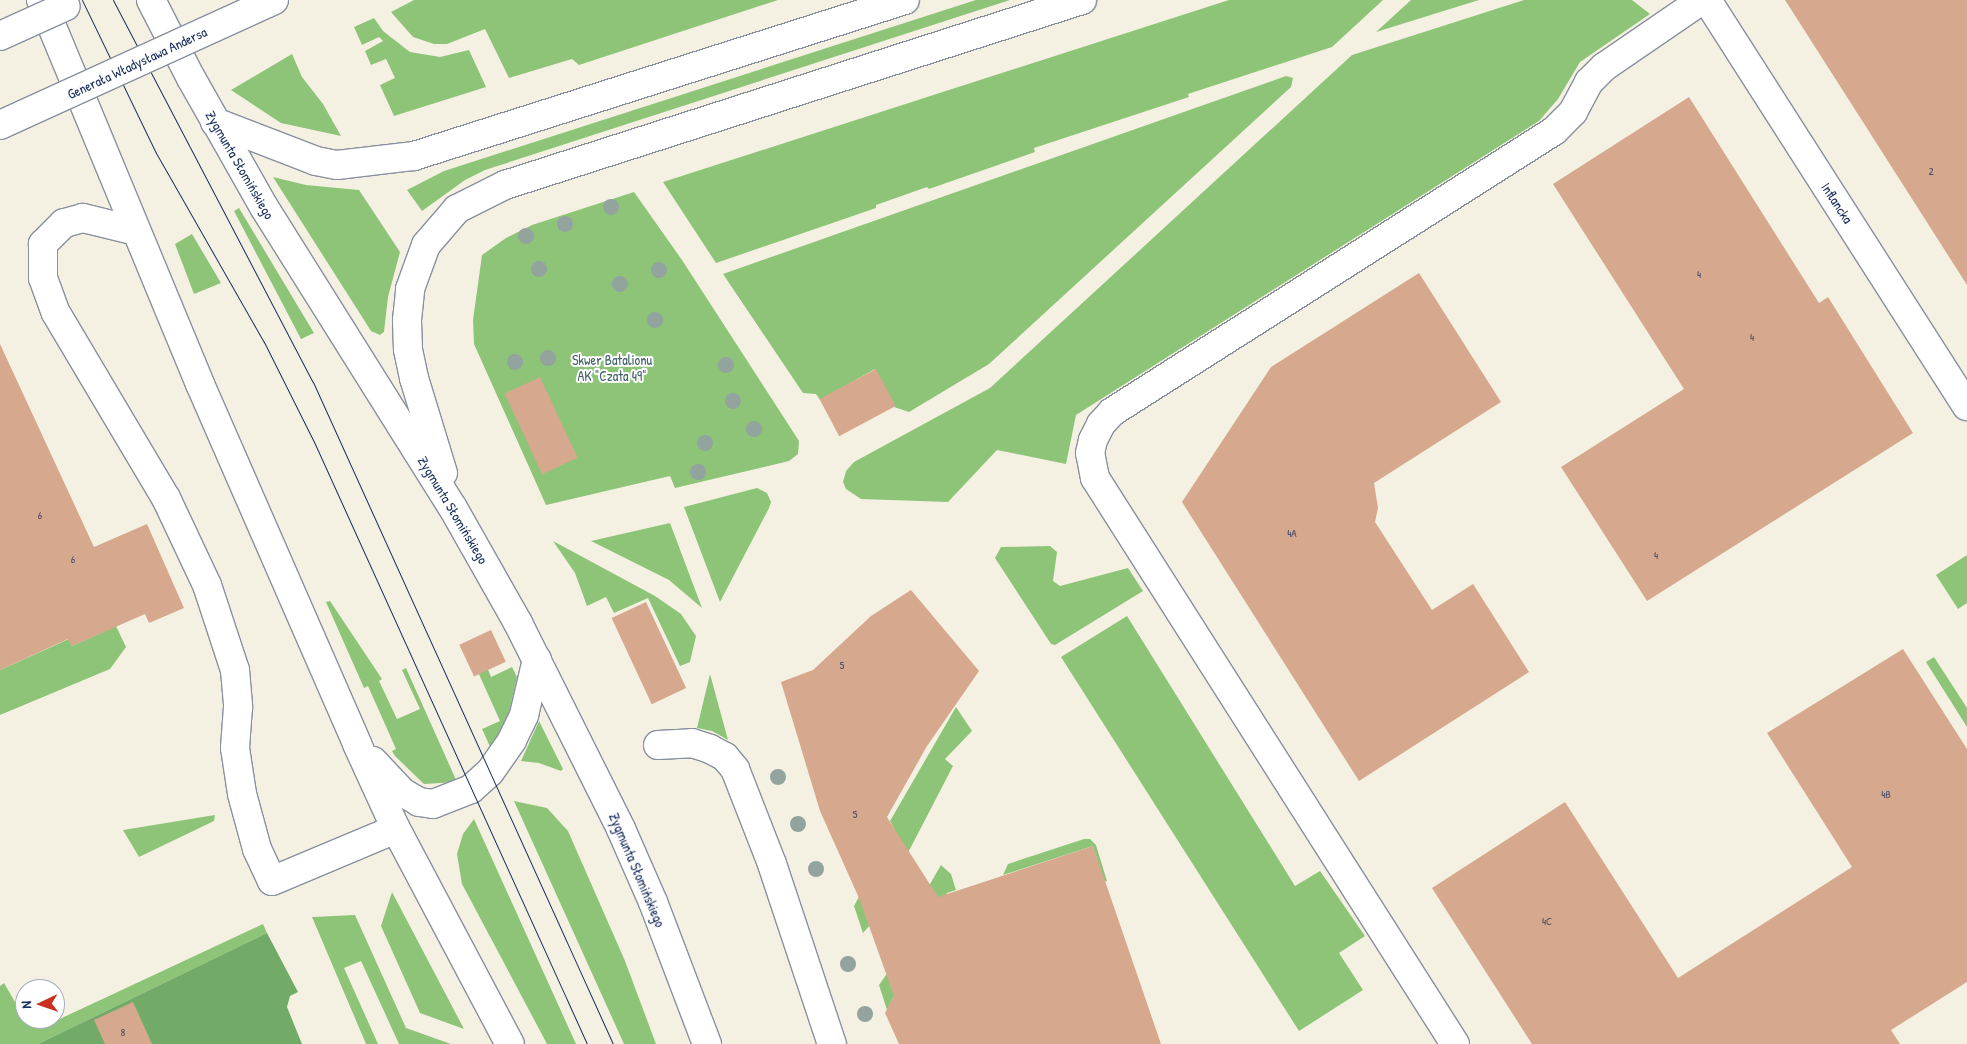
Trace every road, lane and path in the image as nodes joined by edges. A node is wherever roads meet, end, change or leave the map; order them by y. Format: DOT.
graph roads {
  1 [pos="41,0"];
  2 [pos="80,0"];
  3 [pos="151,0"];
  4 [pos="274,0"];
  5 [pos="905,0"];
  6 [pos="1082,0"];
  7 [pos="1702,0"];
  8 [pos="1708,0"];
  9 [pos="0,36"];
  10 [pos="215,122"];
  11 [pos="0,125"];
  12 [pos="136,230"];
  13 [pos="1967,406"];
  14 [pos="453,508"];
  15 [pos="538,659"];
  16 [pos="357,744"];
  17 [pos="658,745"];
  18 [pos="396,829"];
  19 [pos="510,1044"];
  20 [pos="707,1044"];
  21 [pos="832,1044"];
  22 [pos="1455,1044"];
  1 -- 12 [label="main road"];
  2 -- 9 [label="main road, bridge"];
  3 -- 10 [label="main road, Zygmunta Słomińskiego"];
  4 -- 11 [label="main road, Generała Władysława Andersa, bridge"];
  5 -- 10 [label="main road"];
  6 -- 14 [label="main road"];
  7 -- 22 [label="main road"];
  8 -- 13 [label="main road, Inflancka"];
  10 -- 14 [label="main road, Zygmunta Słomińskiego"];
  12 -- 16 [label="main road"];
  12 -- 18 [label="main road"];
  14 -- 15 [label="main road, Zygmunta Słomińskiego"];
  15 -- 16 [label="main road"];
  15 -- 20 [label="main road, Zygmunta Słomińskiego"];
  16 -- 18 [label="main road"];
  17 -- 21 [label="main road"];
  18 -- 19 [label="main road"];
}
